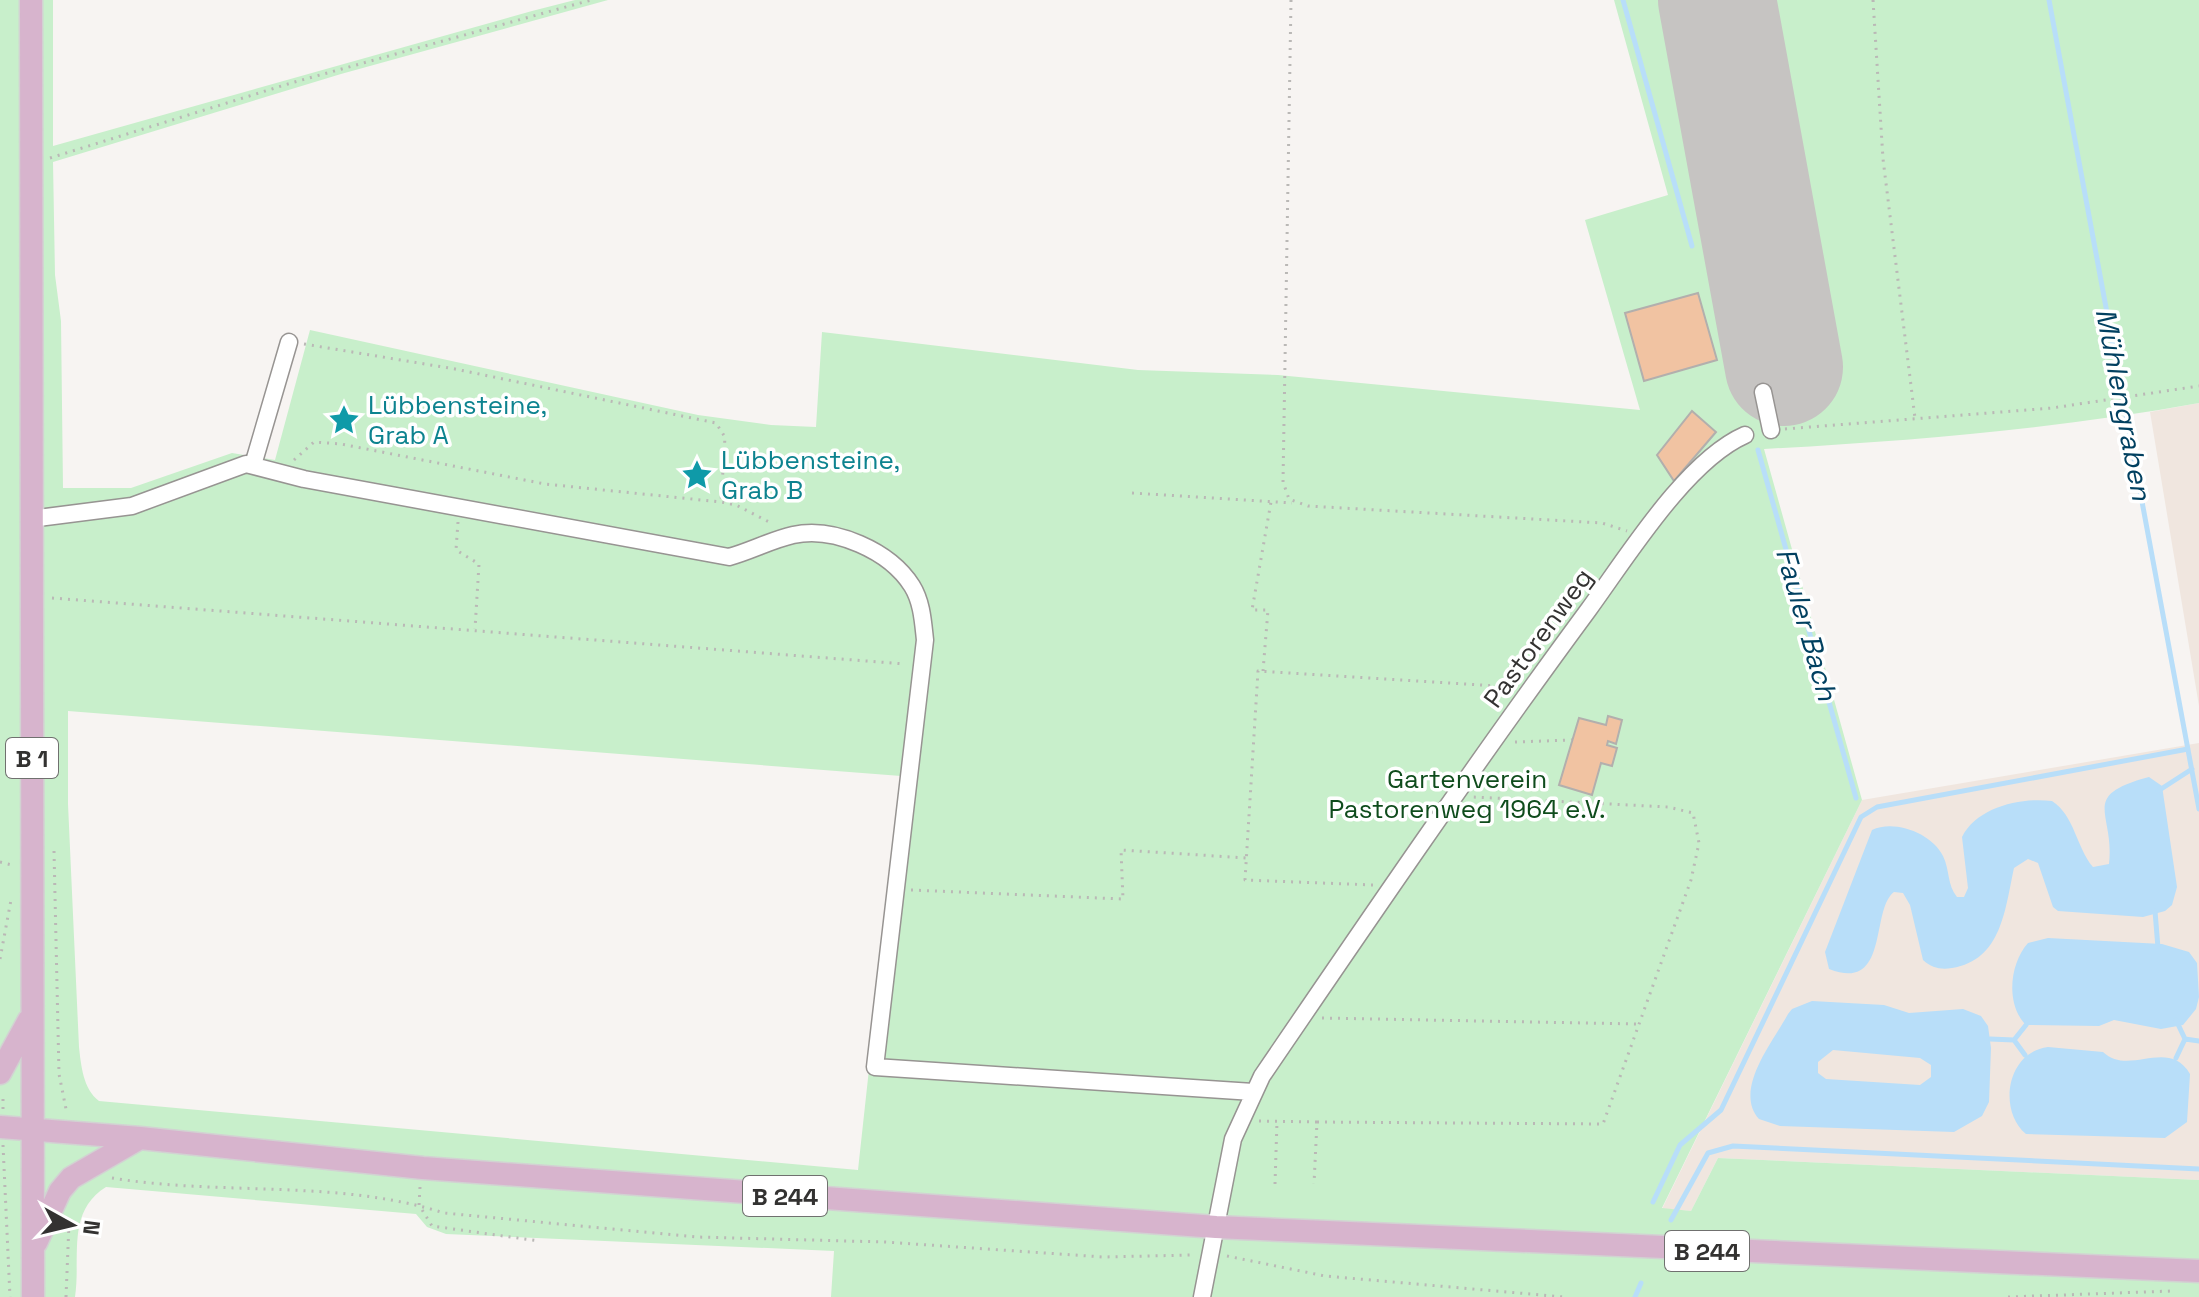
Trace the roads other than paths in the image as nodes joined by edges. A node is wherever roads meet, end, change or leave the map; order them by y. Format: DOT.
graph roads {
  1 [pos="31,0"];
  2 [pos="289,342"];
  3 [pos="1763,392"];
  4 [pos="1771,430"];
  5 [pos="1745,435"];
  6 [pos="253,465"];
  7 [pos="30,519"];
  8 [pos="31,1015"];
  9 [pos="0,1073"];
  10 [pos="1253,1092"];
  11 [pos="1,1127"];
  12 [pos="32,1129"];
  13 [pos="140,1138"];
  14 [pos="1216,1227"];
  15 [pos="33,1251"];
  16 [pos="2199,1271"];
  17 [pos="33,1297"];
  18 [pos="1202,1297"];
  1 -- 7 [label="main road, B 1"];
  2 -- 6 [label="street"];
  3 -- 4 [label="street"];
  5 -- 10 [label="street, Pastorenweg"];
  6 -- 7 [label="street"];
  6 -- 10 [label="street"];
  7 -- 8 [label="main road, B 1"];
  8 -- 9 [label="main road, B 1"];
  8 -- 12 [label="main road, B 1"];
  10 -- 14 [label="street, Pastorenweg"];
  11 -- 12 [label="main road"];
  12 -- 13 [label="main road, B 244"];
  12 -- 15 [label="main road"];
  13 -- 14 [label="main road, B 244"];
  13 -- 15 [label="main road"];
  14 -- 16 [label="main road, B 244"];
  14 -- 18 [label="street, Pastorenweg"];
  15 -- 17 [label="main road"];
}
